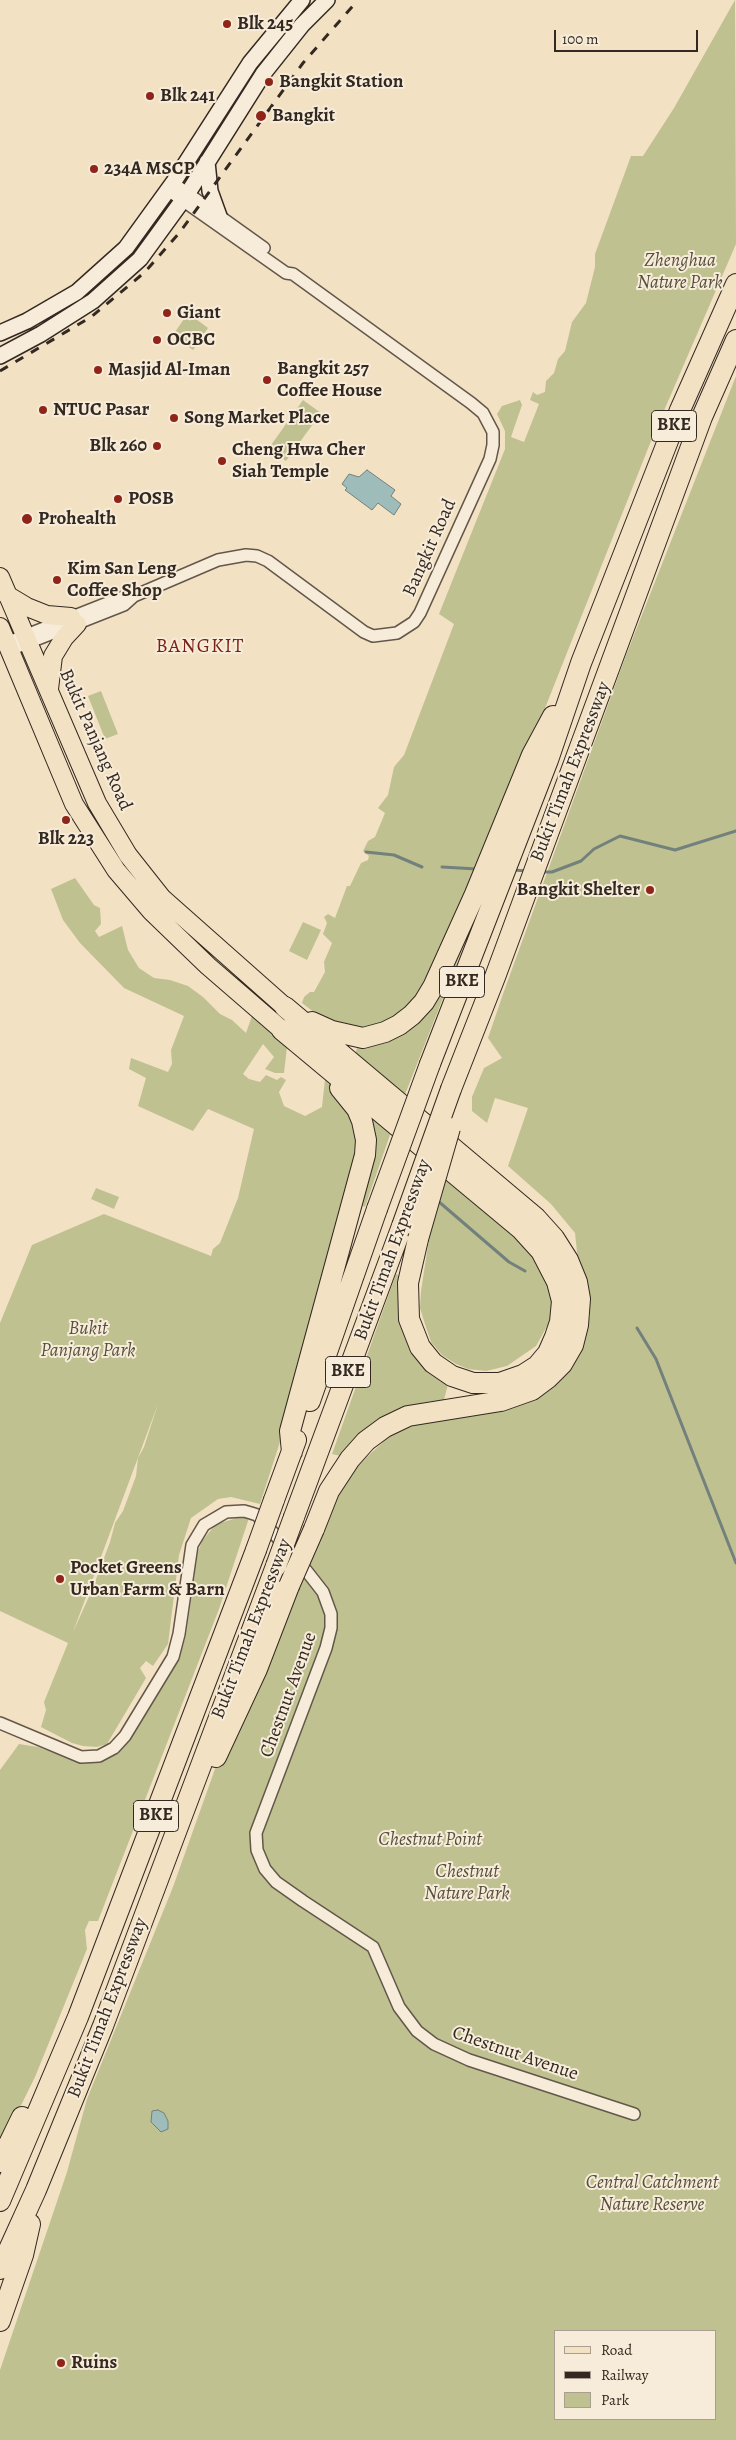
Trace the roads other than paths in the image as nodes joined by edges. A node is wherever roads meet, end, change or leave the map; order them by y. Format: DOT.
graph roads {
  1 [pos="302,0"];
  2 [pos="327,0"];
  3 [pos="207,162"];
  4 [pos="171,187"];
  5 [pos="186,196"];
  6 [pos="219,216"];
  7 [pos="293,274"];
  8 [pos="736,284"];
  9 [pos="0,333"];
  10 [pos="736,340"];
  11 [pos="0,356"];
  12 [pos="0,577"];
  13 [pos="7,595"];
  14 [pos="74,621"];
  15 [pos="26,639"];
  16 [pos="5,640"];
  17 [pos="48,689"];
  18 [pos="540,758"];
  19 [pos="286,1007"];
  20 [pos="282,1030"];
  21 [pos="352,1083"];
  22 [pos="454,1096"];
  23 [pos="292,1452"];
  24 [pos="0,1723"];
  25 [pos="185,1805"];
  26 [pos="78,2017"];
  27 [pos="634,2114"];
  28 [pos="0,2162"];
  29 [pos="36,2190"];
  30 [pos="0,2201"];
  31 [pos="0,2269"];
  32 [pos="0,2321"];
  1 -- 4 [label="main road"];
  2 -- 3 [label="main road"];
  3 -- 5 [label="main road"];
  3 -- 6 [label="main road"];
  4 -- 5 [label="street, Bangkit Road"];
  4 -- 9 [label="main road"];
  5 -- 6 [label="street, Bangkit Road"];
  5 -- 7 [label="street, Bangkit Road"];
  5 -- 11 [label="main road"];
  6 -- 7 [label="street, Bangkit Road"];
  7 -- 14 [label="street, Bangkit Road"];
  8 -- 18 [label="highway, Bukit Timah Expressway / BKE"];
  10 -- 22 [label="highway, Bukit Timah Expressway / BKE"];
  12 -- 13 [label="main road, Bukit Panjang Road"];
  13 -- 14 [label="main road"];
  13 -- 15 [label="main road, Bukit Panjang Road"];
  14 -- 15 [label="street, Bangkit Road"];
  14 -- 17 [label="main road"];
  15 -- 16 [label="street, Bangkit Road"];
  15 -- 17 [label="main road, Bukit Panjang Road"];
  16 -- 20 [label="main road"];
  17 -- 19 [label="main road, Bukit Panjang Road"];
  18 -- 19 [label="highway"];
  18 -- 23 [label="highway, Bukit Timah Expressway / BKE, bridge"];
  19 -- 21 [label="highway"];
  20 -- 21 [label="highway"];
  21 -- 22 [label="highway, bridge"];
  21 -- 23 [label="highway"];
  21 -- 25 [label="highway, bridge"];
  22 -- 25 [label="highway, Bukit Timah Expressway / BKE, bridge"];
  23 -- 26 [label="highway, Bukit Timah Expressway / BKE, bridge"];
  24 -- 27 [label="street, Chestnut Avenue"];
  25 -- 29 [label="highway, Bukit Timah Expressway / BKE"];
  26 -- 28 [label="highway"];
  26 -- 30 [label="highway, Bukit Timah Expressway / BKE"];
  29 -- 31 [label="highway, Bukit Timah Expressway / BKE"];
  29 -- 32 [label="highway"];
}
